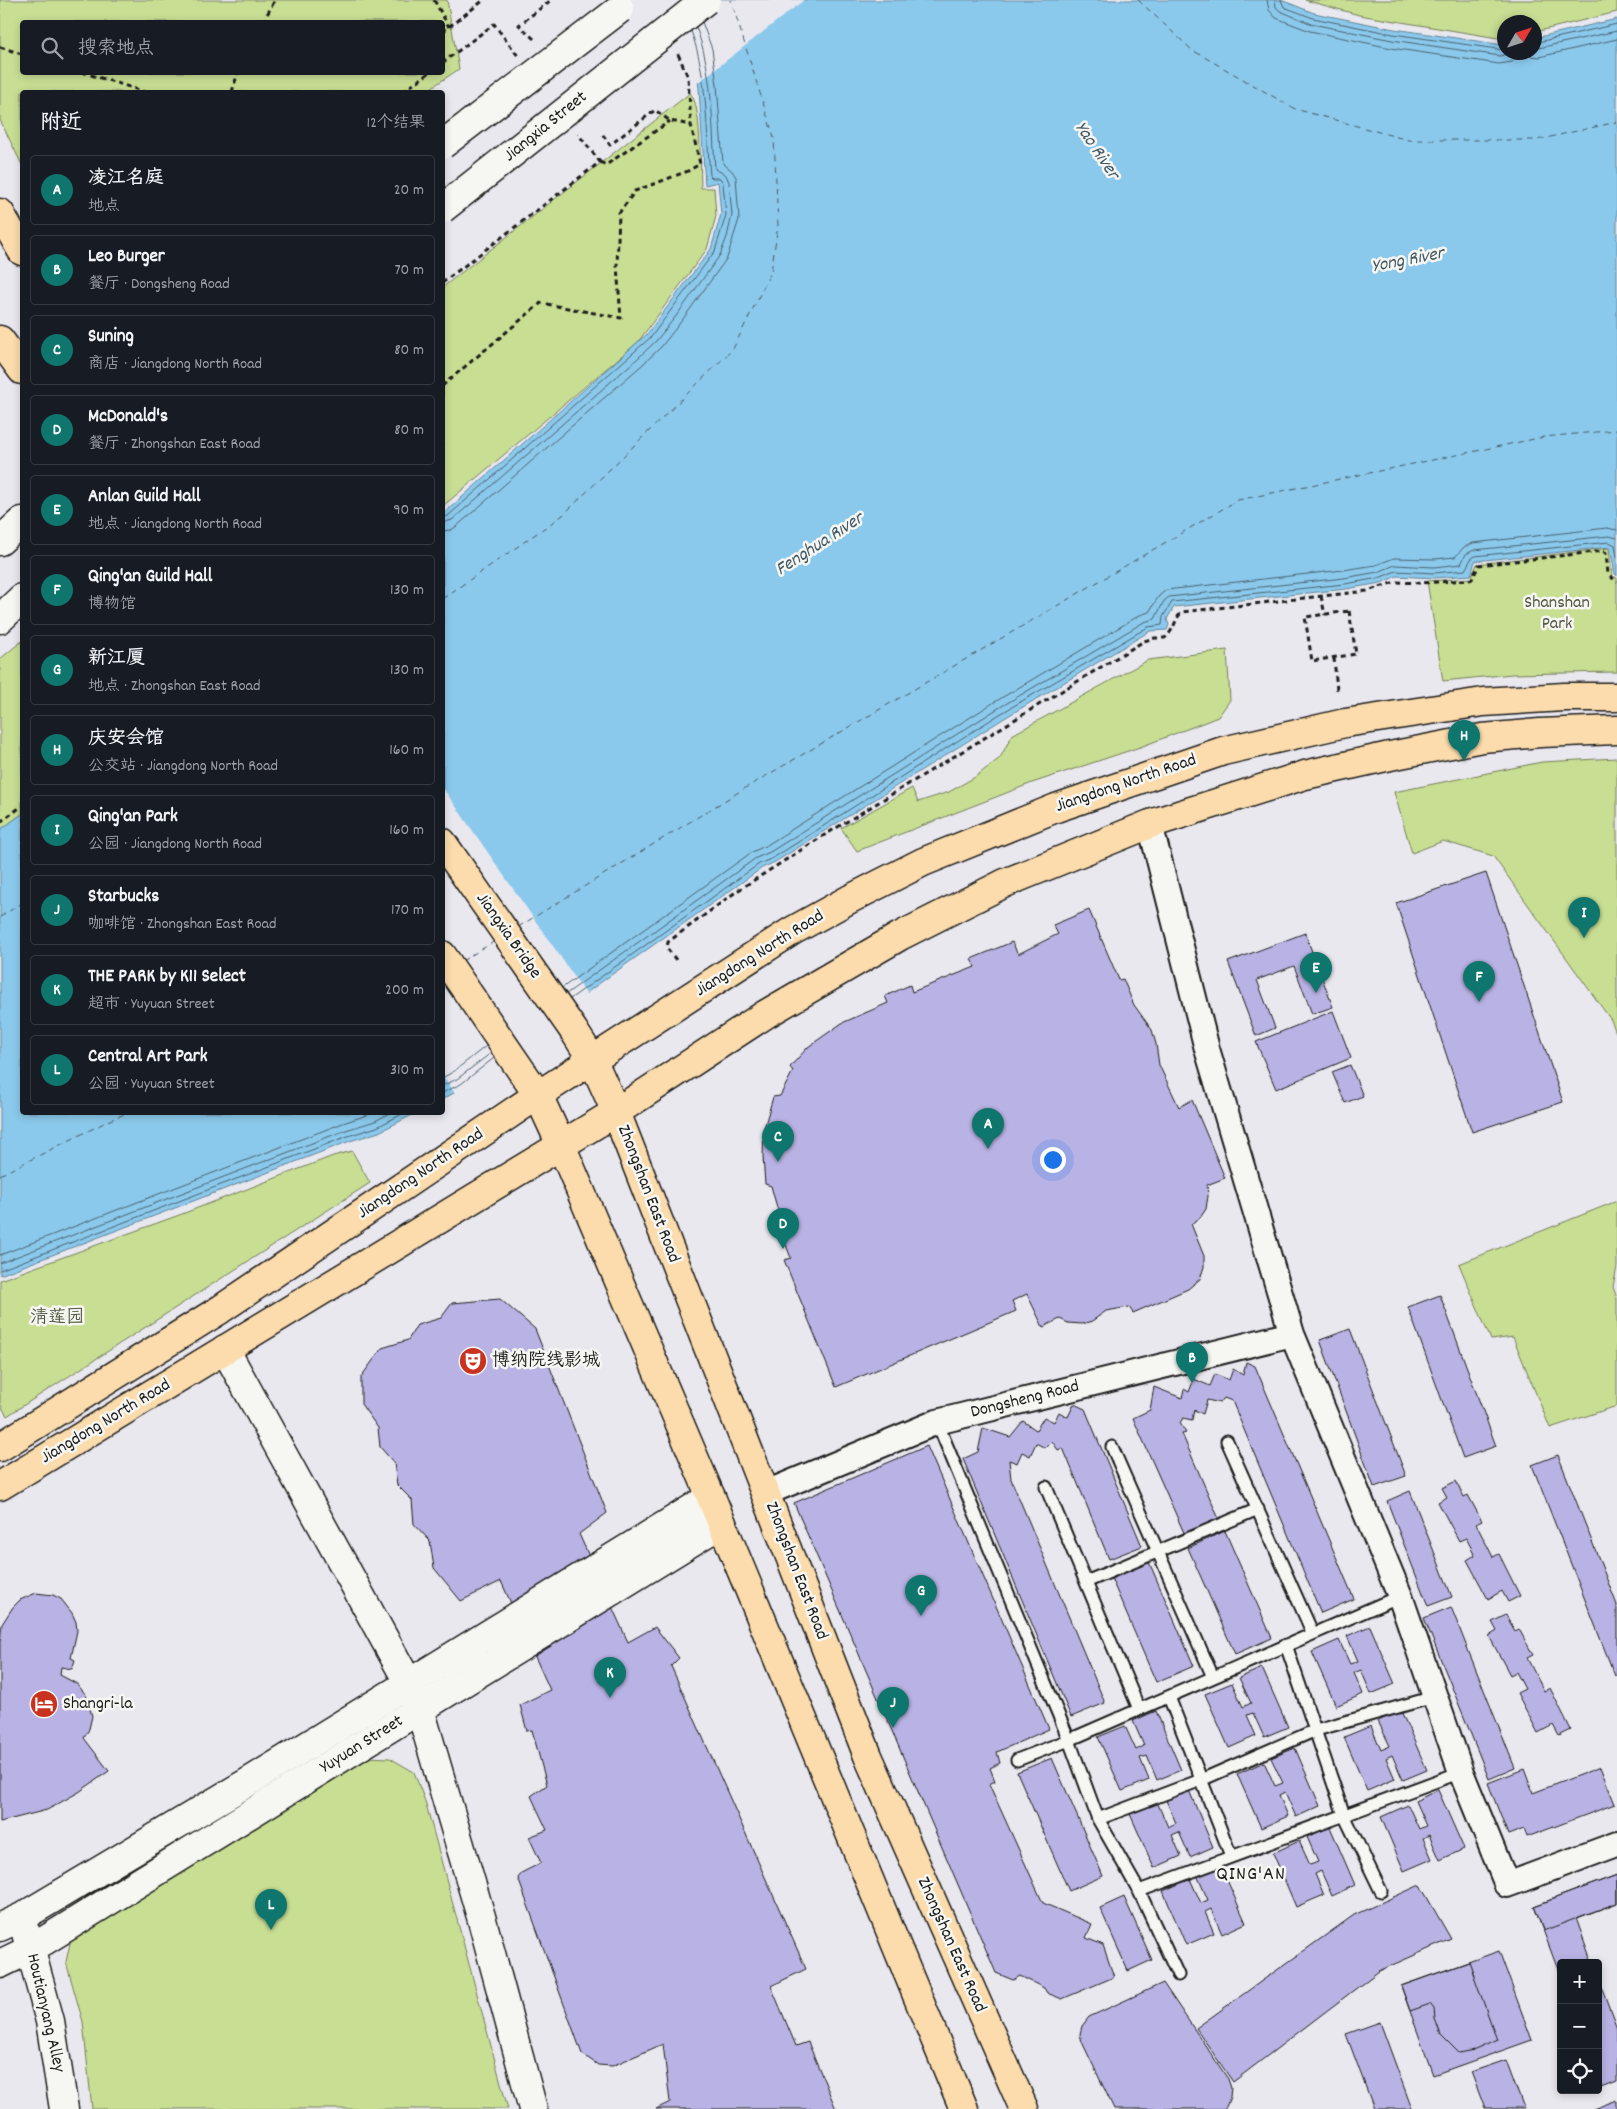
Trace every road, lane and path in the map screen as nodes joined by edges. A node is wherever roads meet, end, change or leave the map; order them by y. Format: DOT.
graph roads {
  1 [pos="275,0"];
  2 [pos="434,0"];
  3 [pos="484,0"];
  4 [pos="551,0"];
  5 [pos="706,0"];
  6 [pos="626,4"];
  7 [pos="264,20"];
  8 [pos="449,27"];
  9 [pos="445,30"];
  10 [pos="534,39"];
  11 [pos="0,47"];
  12 [pos="677,51"];
  13 [pos="20,53"];
  14 [pos="91,75"];
  15 [pos="237,75"];
  16 [pos="426,75"];
  17 [pos="139,90"];
  18 [pos="233,90"];
  19 [pos="406,90"];
  20 [pos="670,121"];
  21 [pos="691,125"];
  22 [pos="601,132"];
  23 [pos="445,143"];
  24 [pos="600,162"];
  25 [pos="445,207"];
  26 [pos="0,213"];
  27 [pos="20,248"];
  28 [pos="0,340"];
  29 [pos="20,367"];
  30 [pos="445,383"];
  31 [pos="20,523"];
  32 [pos="0,541"];
  33 [pos="1617,582"];
  34 [pos="1321,596"];
  35 [pos="20,600"];
  36 [pos="1325,614"];
  37 [pos="0,619"];
  38 [pos="1334,658"];
  39 [pos="1337,690"];
  40 [pos="1617,697"];
  41 [pos="1617,730"];
  42 [pos="20,807"];
  43 [pos="0,822"];
  44 [pos="1150,824"];
  45 [pos="445,846"];
  46 [pos="445,959"];
  47 [pos="676,960"];
  48 [pos="574,1031"];
  49 [pos="593,1061"];
  50 [pos="538,1095"];
  51 [pos="616,1112"];
  52 [pos="561,1145"];
  53 [pos="1292,1334"];
  54 [pos="226,1349"];
  55 [pos="937,1422"];
  56 [pos="1227,1441"];
  57 [pos="0,1447"];
  58 [pos="1112,1448"];
  59 [pos="0,1486"];
  60 [pos="1046,1487"];
  61 [pos="766,1493"];
  62 [pos="711,1497"];
  63 [pos="1258,1509"];
  64 [pos="722,1523"];
  65 [pos="1159,1552"];
  66 [pos="1086,1582"];
  67 [pos="1400,1596"];
  68 [pos="1313,1634"];
  69 [pos="1286,1645"];
  70 [pos="1213,1677"];
  71 [pos="408,1682"];
  72 [pos="1434,1696"];
  73 [pos="1168,1697"];
  74 [pos="420,1709"];
  75 [pos="1139,1709"];
  76 [pos="1316,1730"];
  77 [pos="1069,1740"];
  78 [pos="1017,1760"];
  79 [pos="1461,1772"];
  80 [pos="1201,1780"];
  81 [pos="1344,1815"];
  82 [pos="1098,1819"];
  83 [pos="1617,1844"];
  84 [pos="1231,1856"];
  85 [pos="1381,1890"];
  86 [pos="1139,1891"];
  87 [pos="11,1922"];
  88 [pos="30,1949"];
  89 [pos="0,1964"];
  90 [pos="1178,1975"];
  91 [pos="64,2109"];
  92 [pos="533,2109"];
  93 [pos="964,2109"];
  94 [pos="1024,2109"];
  1 -- 7 [label="path"];
  2 -- 8 [label="path"];
  3 -- 8 [label="path"];
  4 -- 10 [label="path"];
  5 -- 25 [label="street, Jiangxia Street, bridge"];
  6 -- 23 [label="street, bridge"];
  8 -- 9 [label="path"];
  11 -- 13 [label="path"];
  12 -- 21 [label="path"];
  14 -- 17 [label="path"];
  15 -- 18 [label="path"];
  16 -- 19 [label="path"];
  20 -- 21 [label="path"];
  20 -- 22 [label="path"];
  20 -- 24 [label="path"];
  21 -- 30 [label="path"];
  26 -- 27 [label="main road"];
  28 -- 29 [label="main road"];
  31 -- 32 [label="street"];
  33 -- 34 [label="path"];
  34 -- 36 [label="path"];
  34 -- 47 [label="path"];
  35 -- 37 [label="street"];
  36 -- 38 [label="path"];
  36 -- 38 [label="path"];
  38 -- 39 [label="path"];
  40 -- 49 [label="main road, Jiangdong North Road"];
  41 -- 44 [label="main road, Jiangdong North Road"];
  42 -- 43 [label="path"];
  44 -- 51 [label="main road, Jiangdong North Road"];
  44 -- 53 [label="street"];
  45 -- 48 [label="main road, Jiangxia Bridge"];
  46 -- 50 [label="main road"];
  48 -- 49 [label="main road, Zhongshan East Road"];
  49 -- 50 [label="main road, Jiangdong North Road"];
  49 -- 51 [label="main road, Zhongshan East Road"];
  50 -- 52 [label="main road"];
  50 -- 57 [label="main road, Jiangdong North Road"];
  51 -- 52 [label="main road, Jiangdong North Road"];
  51 -- 61 [label="main road, Zhongshan East Road"];
  52 -- 54 [label="main road, Jiangdong North Road"];
  52 -- 62 [label="main road"];
  53 -- 55 [label="street, Dongsheng Road"];
  53 -- 67 [label="street"];
  54 -- 59 [label="main road, Jiangdong North Road"];
  54 -- 71 [label="street"];
  55 -- 61 [label="street, Dongsheng Road"];
  55 -- 77 [label="lane"];
  56 -- 63 [label="lane"];
  58 -- 65 [label="lane"];
  60 -- 66 [label="lane"];
  61 -- 94 [label="main road, Zhongshan East Road"];
  62 -- 64 [label="main road"];
  62 -- 71 [label="street, Yuyuan Street"];
  63 -- 65 [label="lane"];
  63 -- 68 [label="lane"];
  64 -- 74 [label="street, Yuyuan Street"];
  64 -- 93 [label="main road"];
  65 -- 66 [label="lane"];
  65 -- 70 [label="lane"];
  66 -- 75 [label="lane"];
  67 -- 68 [label="lane"];
  67 -- 72 [label="street"];
  68 -- 69 [label="lane"];
  69 -- 70 [label="lane"];
  69 -- 76 [label="lane"];
  70 -- 73 [label="lane"];
  71 -- 74 [label="street"];
  71 -- 87 [label="street, Yuyuan Street"];
  72 -- 76 [label="lane"];
  72 -- 79 [label="street"];
  73 -- 75 [label="lane"];
  73 -- 80 [label="lane"];
  74 -- 88 [label="street, Yuyuan Street"];
  74 -- 92 [label="street"];
  75 -- 77 [label="lane"];
  76 -- 80 [label="lane"];
  76 -- 81 [label="lane"];
  77 -- 78 [label="lane"];
  77 -- 82 [label="lane"];
  79 -- 81 [label="lane"];
  79 -- 83 [label="street"];
  80 -- 82 [label="lane"];
  80 -- 84 [label="lane"];
  81 -- 84 [label="lane"];
  81 -- 85 [label="lane"];
  82 -- 86 [label="lane"];
  84 -- 86 [label="lane"];
  86 -- 90 [label="lane"];
  87 -- 88 [label="street, Houtianyang Alley"];
  88 -- 89 [label="street, Yuyuan Street"];
  88 -- 91 [label="street, Houtianyang Alley"];
}
